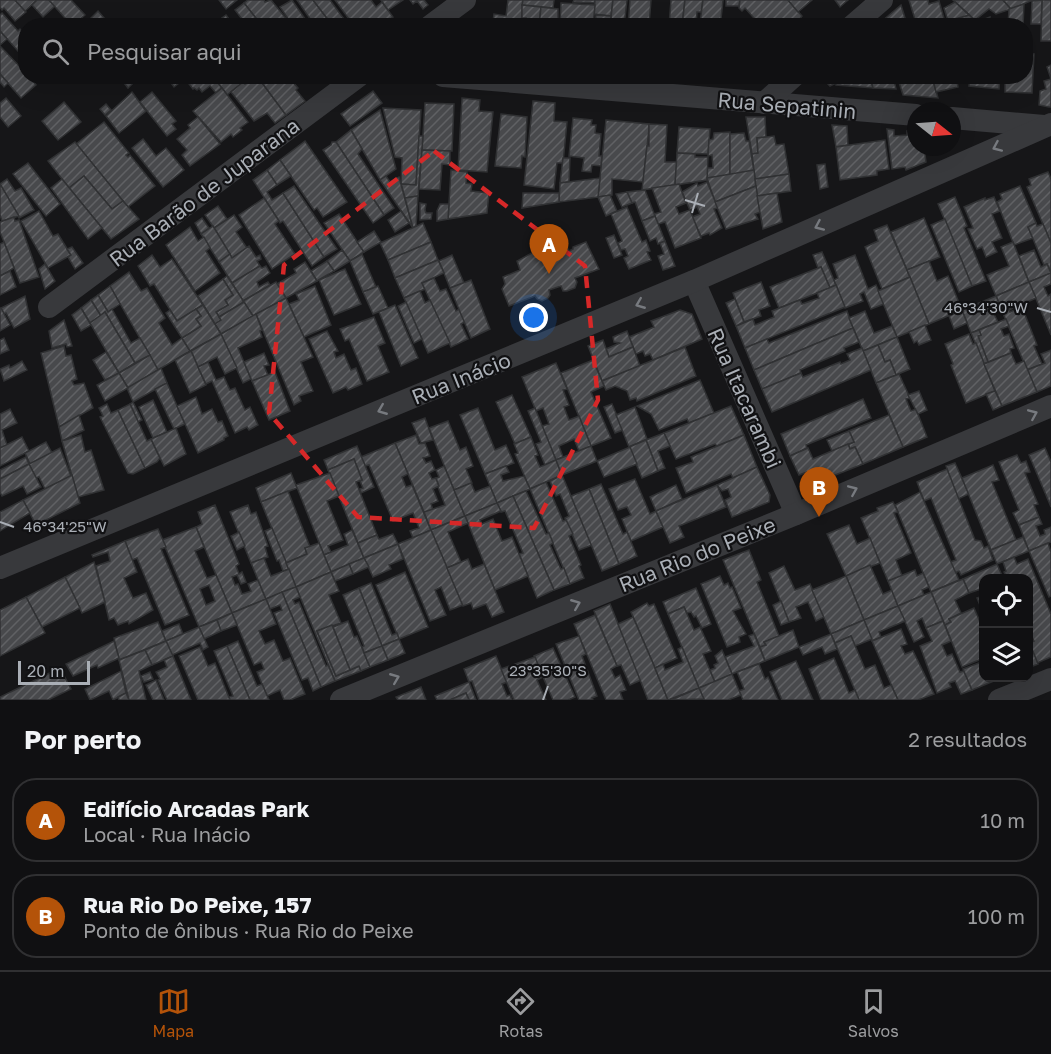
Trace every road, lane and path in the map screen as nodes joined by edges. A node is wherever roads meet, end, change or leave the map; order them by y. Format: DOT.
graph roads {
  1 [pos="465,0"];
  2 [pos="882,0"];
  3 [pos="441,18"];
  4 [pos="861,18"];
  5 [pos="348,84"];
  6 [pos="538,84"];
  7 [pos="785,84"];
  8 [pos="764,103"];
  9 [pos="907,115"];
  10 [pos="961,119"];
  11 [pos="1048,125"];
  12 [pos="694,282"];
  13 [pos="50,307"];
  14 [pos="1051,406"];
  15 [pos="796,514"];
  16 [pos="0,568"];
  17 [pos="1051,679"];
  18 [pos="341,700"];
  19 [pos="999,700"];
  1 -- 3 [label="street"];
  2 -- 4 [label="street"];
  5 -- 13 [label="street, Rua Barão de Juparana"];
  6 -- 8 [label="street, Rua Sepatinin"];
  7 -- 8 [label="street"];
  8 -- 9 [label="street, Rua Sepatinin"];
  10 -- 11 [label="street"];
  11 -- 12 [label="street, Rua Inácio, one-way"];
  12 -- 15 [label="street, Rua Itacarambi"];
  12 -- 16 [label="street, Rua Inácio, one-way"];
  15 -- 14 [label="street, Rua Rio do Peixe, one-way"];
  18 -- 15 [label="street, Rua Rio do Peixe, one-way"];
  17 -- 19 [label="street"];
}
